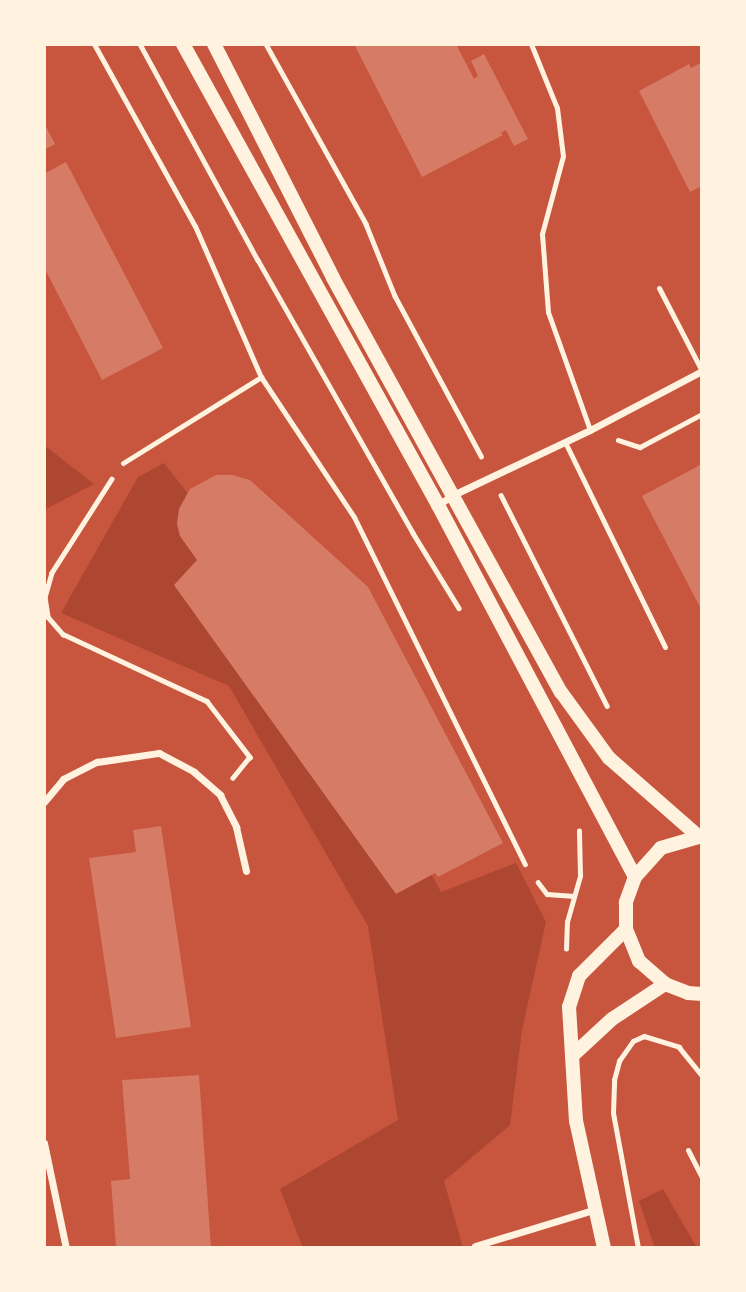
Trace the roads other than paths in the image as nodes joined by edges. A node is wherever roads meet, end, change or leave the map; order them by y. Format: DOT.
graph roads {
  1 [pos="94,44"];
  2 [pos="183,44"];
  3 [pos="214,44"];
  4 [pos="531,44"];
  5 [pos="659,288"];
  6 [pos="702,371"];
  7 [pos="261,377"];
  8 [pos="590,430"];
  9 [pos="565,442"];
  10 [pos="123,463"];
  11 [pos="453,495"];
  12 [pos="438,505"];
  13 [pos="665,647"];
  14 [pos="44,802"];
  15 [pos="700,836"];
  16 [pos="525,864"];
  17 [pos="246,871"];
  18 [pos="635,877"];
  19 [pos="626,929"];
  20 [pos="665,984"];
  21 [pos="702,994"];
  22 [pos="572,1056"];
  23 [pos="44,1143"];
  24 [pos="688,1150"];
  25 [pos="702,1178"];
  26 [pos="593,1210"];
  27 [pos="475,1246"];
  28 [pos="66,1248"];
  29 [pos="604,1248"];
  1 -- 7 [label="lane"];
  2 -- 12 [label="main road"];
  3 -- 11 [label="main road"];
  4 -- 8 [label="lane"];
  5 -- 6 [label="lane"];
  6 -- 8 [label="street"];
  7 -- 10 [label="lane"];
  7 -- 16 [label="lane"];
  8 -- 9 [label="street"];
  9 -- 11 [label="street"];
  9 -- 13 [label="lane"];
  11 -- 12 [label="street"];
  11 -- 15 [label="main road"];
  12 -- 18 [label="main road"];
  14 -- 17 [label="street"];
  15 -- 18 [label="main road"];
  18 -- 19 [label="main road"];
  19 -- 20 [label="main road"];
  19 -- 22 [label="main road"];
  20 -- 21 [label="main road"];
  20 -- 22 [label="main road"];
  22 -- 26 [label="main road"];
  23 -- 28 [label="street"];
  24 -- 25 [label="lane"];
  26 -- 27 [label="street"];
  26 -- 29 [label="main road"];
}
